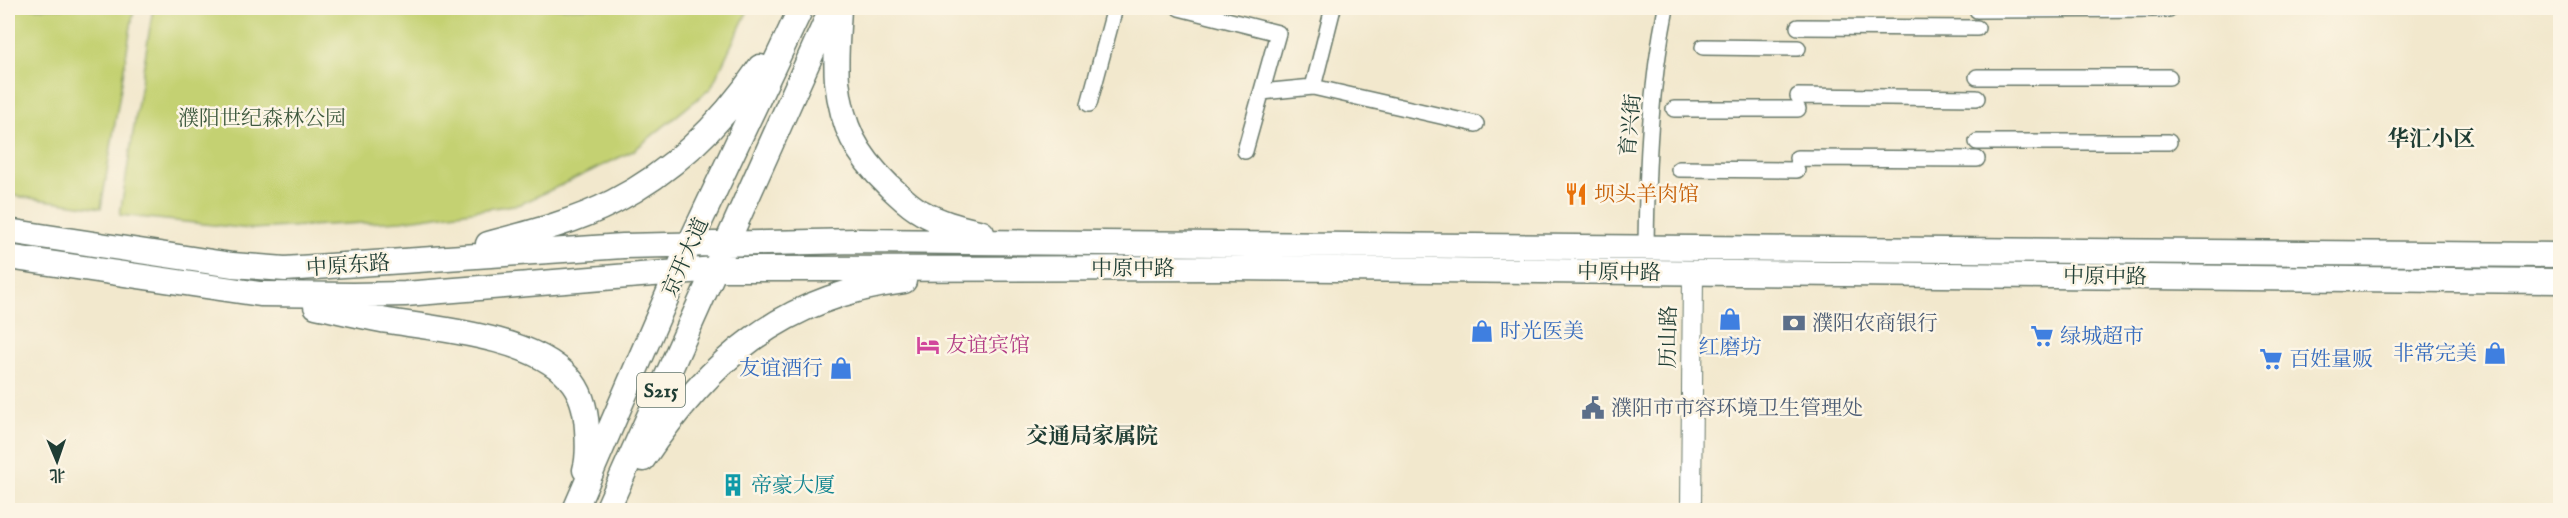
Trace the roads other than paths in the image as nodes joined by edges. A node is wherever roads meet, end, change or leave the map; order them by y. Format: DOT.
graph roads {
  1 [pos="800,8"];
  2 [pos="832,8"];
  3 [pos="839,8"];
  4 [pos="1115,8"];
  5 [pos="1179,8"];
  6 [pos="1333,8"];
  7 [pos="1666,8"];
  8 [pos="2169,9"];
  9 [pos="1977,10"];
  10 [pos="1798,27"];
  11 [pos="1977,28"];
  12 [pos="1704,47"];
  13 [pos="1798,48"];
  14 [pos="1977,77"];
  15 [pos="2169,77"];
  16 [pos="1313,87"];
  17 [pos="1262,92"];
  18 [pos="1977,98"];
  19 [pos="1089,104"];
  20 [pos="1674,109"];
  21 [pos="1476,124"];
  22 [pos="1977,142"];
  23 [pos="2169,142"];
  24 [pos="1245,152"];
  25 [pos="1977,159"];
  26 [pos="1679,169"];
  27 [pos="8,231"];
  28 [pos="727,242"];
  29 [pos="1029,242"];
  30 [pos="690,243"];
  31 [pos="1646,246"];
  32 [pos="2560,255"];
  33 [pos="8,257"];
  34 [pos="428,260"];
  35 [pos="1041,268"];
  36 [pos="715,269"];
  37 [pos="678,271"];
  38 [pos="1693,272"];
  39 [pos="2560,281"];
  40 [pos="260,294"];
  41 [pos="574,510"];
  42 [pos="608,510"];
  43 [pos="1691,510"];
  1 -- 30 [label="main road, 京开大道 / S215"];
  1 -- 34 [label="main road"];
  2 -- 28 [label="main road, 京开大道 / S215"];
  3 -- 29 [label="main road"];
  4 -- 19 [label="street"];
  5 -- 17 [label="street"];
  6 -- 16 [label="street"];
  7 -- 31 [label="street, 育兴街"];
  8 -- 9 [label="street"];
  10 -- 11 [label="street"];
  12 -- 13 [label="street"];
  14 -- 15 [label="street"];
  16 -- 17 [label="street"];
  16 -- 21 [label="street"];
  17 -- 24 [label="street"];
  18 -- 20 [label="street"];
  22 -- 23 [label="street"];
  25 -- 26 [label="street"];
  27 -- 34 [label="main road, 中原东路"];
  28 -- 29 [label="main road, 中原中路"];
  28 -- 30 [label="main road, 中原中路"];
  28 -- 36 [label="main road, 京开大道 / S215"];
  29 -- 31 [label="main road, 中原中路"];
  30 -- 34 [label="main road, 中原东路"];
  30 -- 37 [label="main road, 京开大道 / S215"];
  31 -- 32 [label="main road, 中原中路"];
  33 -- 40 [label="main road, 中原东路"];
  35 -- 36 [label="main road, 中原中路"];
  35 -- 38 [label="main road, 中原中路"];
  35 -- 42 [label="main road"];
  36 -- 37 [label="main road, 中原中路"];
  36 -- 42 [label="main road, 京开大道 / S215"];
  37 -- 40 [label="main road, 中原东路"];
  37 -- 41 [label="main road, 京开大道 / S215"];
  38 -- 39 [label="main road, 中原中路"];
  38 -- 43 [label="street, 历山路"];
  40 -- 41 [label="main road"];
}
